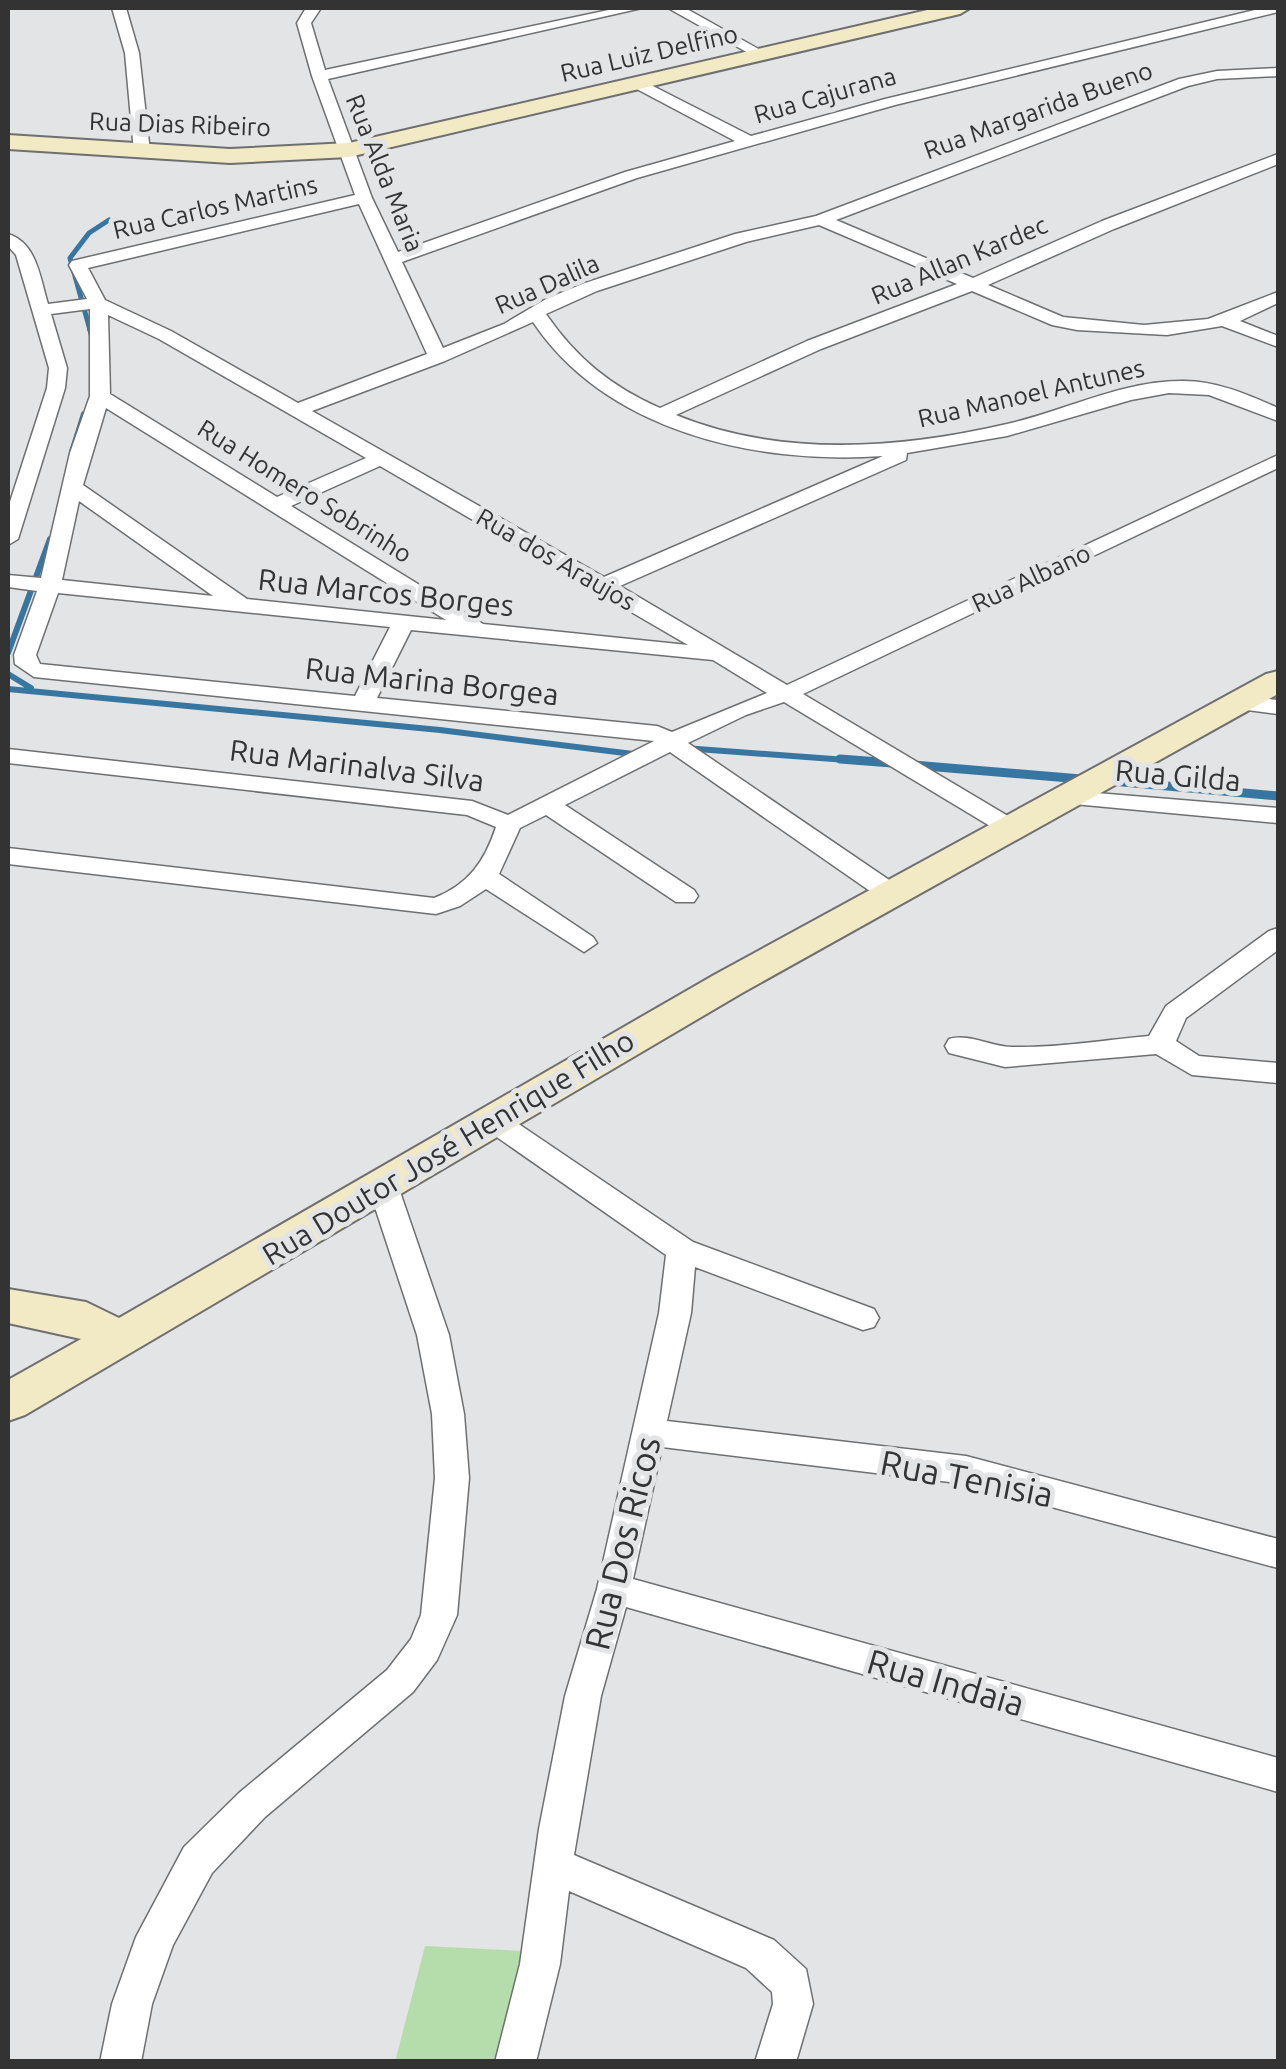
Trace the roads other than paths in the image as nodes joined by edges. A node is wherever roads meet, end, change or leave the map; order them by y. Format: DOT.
graph roads {
  1 [pos="119,8"];
  2 [pos="314,8"];
  3 [pos="635,8"];
  4 [pos="674,8"];
  5 [pos="960,8"];
  6 [pos="1278,8"];
  7 [pos="764,56"];
  8 [pos="1278,72"];
  9 [pos="319,76"];
  10 [pos="638,84"];
  11 [pos="8,142"];
  12 [pos="750,142"];
  13 [pos="349,150"];
  14 [pos="142,152"];
  15 [pos="1278,159"];
  16 [pos="364,198"];
  17 [pos="821,220"];
  18 [pos="8,239"];
  19 [pos="393,259"];
  20 [pos="972,285"];
  21 [pos="1278,297"];
  22 [pos="92,304"];
  23 [pos="49,309"];
  24 [pos="536,313"];
  25 [pos="1225,321"];
  26 [pos="1278,342"];
  27 [pos="438,357"];
  28 [pos="100,396"];
  29 [pos="298,410"];
  30 [pos="661,415"];
  31 [pos="1278,415"];
  32 [pos="920,447"];
  33 [pos="382,458"];
  34 [pos="1278,461"];
  35 [pos="72,487"];
  36 [pos="276,505"];
  37 [pos="8,539"];
  38 [pos="8,581"];
  39 [pos="48,584"];
  40 [pos="602,585"];
  41 [pos="244,608"];
  42 [pos="403,624"];
  43 [pos="481,632"];
  44 [pos="716,654"];
  45 [pos="1278,681"];
  46 [pos="782,695"];
  47 [pos="1240,703"];
  48 [pos="362,705"];
  49 [pos="1278,708"];
  50 [pos="667,749"];
  51 [pos="8,756"];
  52 [pos="1093,786"];
  53 [pos="548,805"];
  54 [pos="1278,816"];
  55 [pos="509,824"];
  56 [pos="1009,827"];
  57 [pos="8,856"];
  58 [pos="485,876"];
  59 [pos="889,892"];
  60 [pos="685,896"];
  61 [pos="1278,937"];
  62 [pos="584,943"];
  63 [pos="1161,1044"];
  64 [pos="960,1046"];
  65 [pos="1278,1073"];
  66 [pos="491,1119"];
  67 [pos="382,1183"];
  68 [pos="682,1250"];
  69 [pos="8,1306"];
  70 [pos="863,1318"];
  71 [pos="120,1340"];
  72 [pos="8,1402"];
  73 [pos="649,1432"];
  74 [pos="1278,1554"];
  75 [pos="614,1590"];
  76 [pos="1278,1774"];
  77 [pos="554,1865"];
  78 [pos="120,2062"];
  79 [pos="515,2062"];
  80 [pos="774,2062"];
  1 -- 14 [label="street"];
  2 -- 9 [label="street, Rua Alda Maria"];
  3 -- 9 [label="street"];
  4 -- 7 [label="street"];
  5 -- 7 [label="street, Rua Luiz Delfino"];
  6 -- 12 [label="street, Rua Cajurana"];
  7 -- 10 [label="street, Rua Luiz Delfino"];
  8 -- 17 [label="street, Rua Margarida Bueno"];
  9 -- 13 [label="street, Rua Alda Maria"];
  10 -- 12 [label="street"];
  10 -- 13 [label="street, Rua Luiz Delfino"];
  11 -- 14 [label="street, Rua Dias Ribeiro"];
  12 -- 19 [label="street, Rua Cajurana"];
  13 -- 14 [label="street, Rua Dias Ribeiro"];
  13 -- 16 [label="street, Rua Alda Maria"];
  15 -- 20 [label="street, Rua Allan Kardec"];
  16 -- 19 [label="street, Rua Alda Maria"];
  16 -- 22 [label="street, Rua Carlos Martins"];
  17 -- 20 [label="street"];
  17 -- 24 [label="street, Rua Dalila"];
  18 -- 23 [label="street"];
  19 -- 27 [label="street, Rua Alda Maria"];
  20 -- 25 [label="street"];
  20 -- 30 [label="street, Rua Allan Kardec"];
  21 -- 25 [label="street"];
  22 -- 23 [label="street"];
  22 -- 28 [label="street"];
  22 -- 29 [label="street, Rua dos Araujos"];
  23 -- 37 [label="street"];
  24 -- 27 [label="street, Rua Dalila"];
  24 -- 30 [label="street, Rua Manoel Antunes"];
  25 -- 26 [label="street"];
  27 -- 29 [label="street, Rua Dalila"];
  28 -- 35 [label="street"];
  28 -- 36 [label="street, Rua Homero Sobrinho"];
  29 -- 33 [label="street, Rua dos Araujos"];
  30 -- 32 [label="street, Rua Manoel Antunes"];
  31 -- 32 [label="street, Rua Manoel Antunes"];
  32 -- 40 [label="street"];
  33 -- 36 [label="street"];
  33 -- 40 [label="street, Rua dos Araujos"];
  34 -- 46 [label="street, Rua Albano"];
  35 -- 39 [label="street"];
  35 -- 41 [label="street"];
  36 -- 43 [label="street, Rua Homero Sobrinho"];
  38 -- 39 [label="street, Rua Marcos Borges"];
  39 -- 41 [label="street, Rua Marcos Borges"];
  39 -- 48 [label="street, Rua Marina Borgea"];
  40 -- 44 [label="street, Rua dos Araujos"];
  41 -- 42 [label="street, Rua Marcos Borges"];
  42 -- 43 [label="street, Rua Marcos Borges"];
  42 -- 48 [label="street"];
  43 -- 44 [label="street, Rua Marcos Borges"];
  44 -- 46 [label="street, Rua dos Araujos"];
  45 -- 47 [label="street, Rua Doutor José Henrique Filho"];
  46 -- 50 [label="street"];
  46 -- 56 [label="street, Rua dos Araujos"];
  47 -- 49 [label="street"];
  47 -- 52 [label="street, Rua Doutor José Henrique Filho"];
  48 -- 50 [label="street, Rua Marina Borgea"];
  50 -- 53 [label="street"];
  50 -- 59 [label="street"];
  51 -- 55 [label="street, Rua Marinalva Silva"];
  52 -- 54 [label="street, Rua Gilda"];
  52 -- 56 [label="street, Rua Doutor José Henrique Filho"];
  53 -- 55 [label="street"];
  53 -- 60 [label="street"];
  55 -- 58 [label="street, Rua Marinalva Silva"];
  56 -- 59 [label="street, Rua Doutor José Henrique Filho"];
  57 -- 58 [label="street"];
  58 -- 62 [label="street"];
  59 -- 66 [label="street, Rua Doutor José Henrique Filho"];
  61 -- 63 [label="street"];
  63 -- 64 [label="street"];
  63 -- 65 [label="street"];
  66 -- 67 [label="street, Rua Doutor José Henrique Filho"];
  66 -- 68 [label="street"];
  67 -- 71 [label="street, Rua Doutor José Henrique Filho"];
  67 -- 78 [label="street"];
  68 -- 70 [label="street"];
  68 -- 73 [label="street, Rua Dos Ricos"];
  69 -- 71 [label="street"];
  71 -- 72 [label="street, Rua Doutor José Henrique Filho"];
  73 -- 74 [label="street, Rua Tenisia"];
  73 -- 75 [label="street, Rua Dos Ricos"];
  75 -- 76 [label="street, Rua Indaia"];
  75 -- 77 [label="street, Rua Dos Ricos"];
  77 -- 79 [label="street, Rua Dos Ricos"];
  77 -- 80 [label="street"];
}
